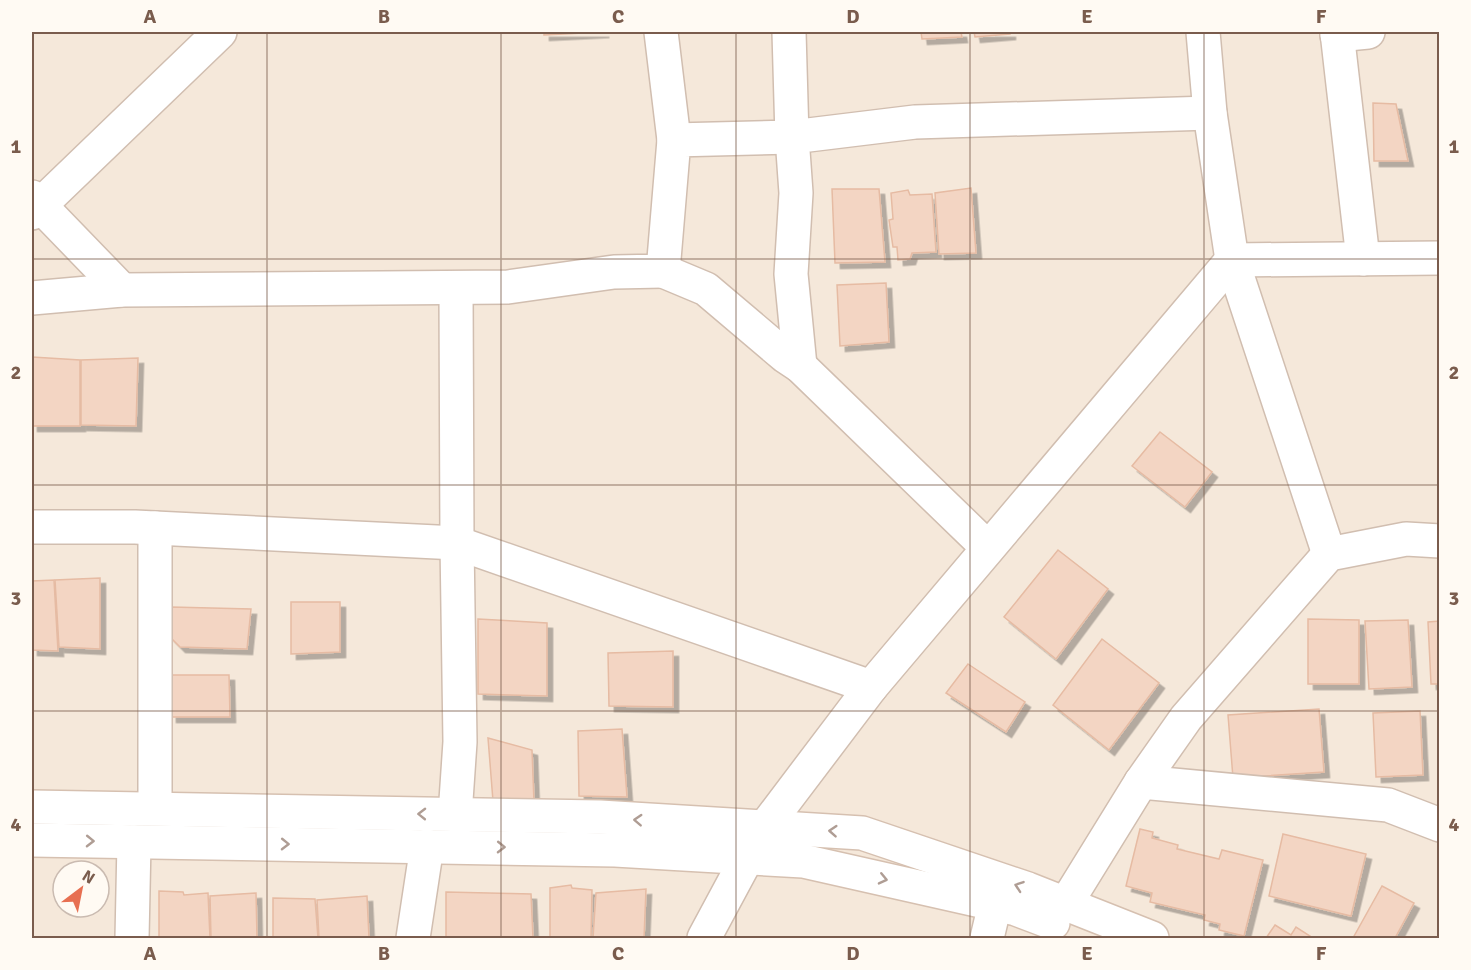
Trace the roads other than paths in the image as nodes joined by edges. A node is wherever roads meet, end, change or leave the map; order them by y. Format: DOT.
graph roads {
  1 [pos="220,32"];
  2 [pos="661,32"];
  3 [pos="789,32"];
  4 [pos="1203,32"];
  5 [pos="1347,33"];
  6 [pos="1210,113"];
  7 [pos="792,137"];
  8 [pos="674,140"];
  9 [pos="34,205"];
  10 [pos="1440,258"];
  11 [pos="1363,259"];
  12 [pos="1232,260"];
  13 [pos="663,272"];
  14 [pos="456,288"];
  15 [pos="122,291"];
  16 [pos="32,298"];
  17 [pos="800,366"];
  18 [pos="32,527"];
  19 [pos="155,528"];
  20 [pos="1440,541"];
  21 [pos="457,543"];
  22 [pos="988,548"];
  23 [pos="1329,554"];
  24 [pos="871,687"];
  25 [pos="1141,782"];
  26 [pos="32,807"];
  27 [pos="155,808"];
  28 [pos="455,815"];
  29 [pos="1440,825"];
  30 [pos="765,827"];
  31 [pos="32,840"];
  32 [pos="134,842"];
  33 [pos="427,846"];
  34 [pos="747,858"];
  35 [pos="995,904"];
  36 [pos="1065,905"];
  37 [pos="132,939"];
  38 [pos="413,939"];
  39 [pos="704,939"];
  40 [pos="987,939"];
  41 [pos="1095,939"];
  42 [pos="1152,939"];
  1 -- 9 [label="street"];
  2 -- 8 [label="street"];
  3 -- 7 [label="street"];
  4 -- 6 [label="street"];
  5 -- 11 [label="street"];
  6 -- 7 [label="street"];
  6 -- 12 [label="street"];
  7 -- 8 [label="street"];
  7 -- 17 [label="street"];
  8 -- 13 [label="street"];
  9 -- 15 [label="street"];
  10 -- 11 [label="street"];
  11 -- 12 [label="street"];
  12 -- 22 [label="street"];
  12 -- 23 [label="street"];
  13 -- 14 [label="street"];
  13 -- 17 [label="street"];
  14 -- 15 [label="street"];
  14 -- 21 [label="street"];
  15 -- 16 [label="street"];
  17 -- 22 [label="street"];
  18 -- 19 [label="street"];
  19 -- 21 [label="street"];
  19 -- 27 [label="street"];
  20 -- 23 [label="street"];
  21 -- 24 [label="street"];
  21 -- 28 [label="street"];
  22 -- 24 [label="street"];
  23 -- 25 [label="street"];
  24 -- 30 [label="street"];
  25 -- 29 [label="street"];
  25 -- 36 [label="street"];
  26 -- 27 [label="street"];
  28 -- 27 [label="street, one-way"];
  30 -- 28 [label="street, one-way"];
  36 -- 30 [label="street, one-way"];
  31 -- 32 [label="street, one-way"];
  32 -- 33 [label="street, one-way"];
  32 -- 37 [label="street"];
  33 -- 34 [label="street, one-way"];
  33 -- 38 [label="street"];
  34 -- 35 [label="street, one-way"];
  34 -- 39 [label="street"];
  35 -- 40 [label="street"];
  35 -- 41 [label="street"];
  36 -- 42 [label="street"];
}
